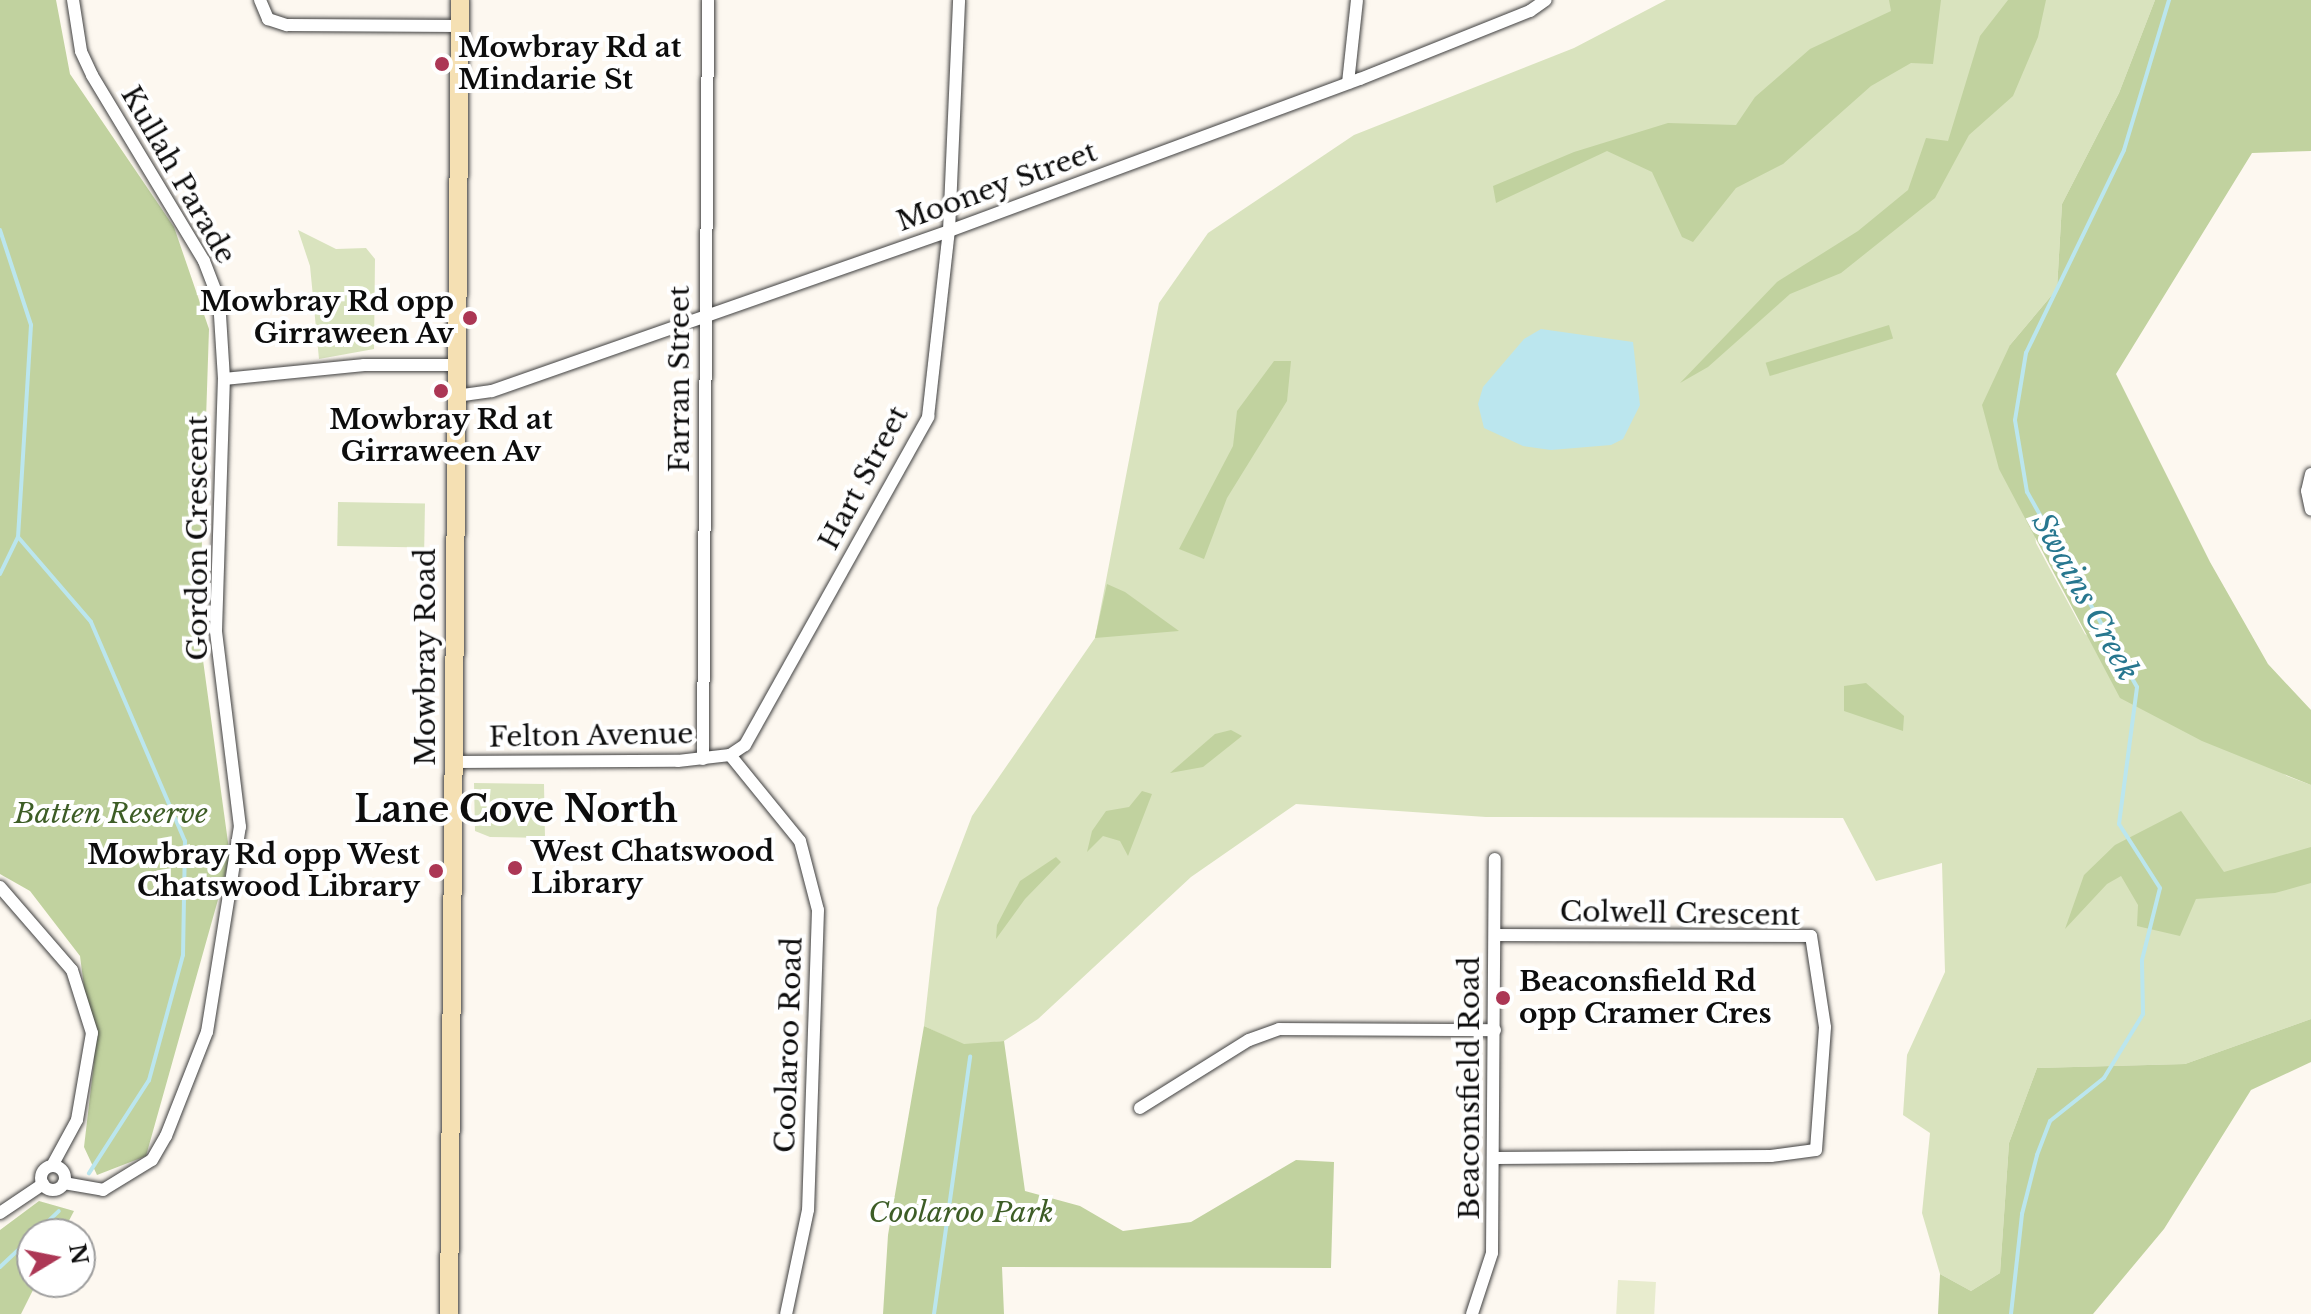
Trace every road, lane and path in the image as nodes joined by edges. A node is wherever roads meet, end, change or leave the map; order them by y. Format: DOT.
graph roads {
  1 [pos="73,0"];
  2 [pos="260,0"];
  3 [pos="460,0"];
  4 [pos="708,0"];
  5 [pos="959,0"];
  6 [pos="1357,0"];
  7 [pos="1546,0"];
  8 [pos="460,26"];
  9 [pos="1348,83"];
  10 [pos="949,231"];
  11 [pos="705,317"];
  12 [pos="456,365"];
  13 [pos="224,379"];
  14 [pos="456,396"];
  15 [pos="2311,474"];
  16 [pos="2311,510"];
  17 [pos="730,755"];
  18 [pos="703,759"];
  19 [pos="454,762"];
  20 [pos="1495,859"];
  21 [pos="0,887"];
  22 [pos="1495,935"];
  23 [pos="1495,1030"];
  24 [pos="1140,1108"];
  25 [pos="1495,1158"];
  26 [pos="52,1166"];
  27 [pos="64,1183"];
  28 [pos="43,1184"];
  29 [pos="0,1213"];
  30 [pos="449,1314"];
  31 [pos="786,1314"];
  32 [pos="1472,1314"];
  1 -- 13 [label="street, Kullah Parade"];
  2 -- 8 [label="street"];
  3 -- 8 [label="main road, Mowbray Road"];
  4 -- 11 [label="street, Farran Street"];
  5 -- 10 [label="street, Hart Street"];
  6 -- 9 [label="street"];
  7 -- 9 [label="street, Mooney Street"];
  8 -- 12 [label="main road, Mowbray Road"];
  9 -- 10 [label="street, Mooney Street"];
  10 -- 11 [label="street, Mooney Street"];
  10 -- 17 [label="street, Hart Street"];
  11 -- 14 [label="street, Mooney Street"];
  11 -- 18 [label="street, Farran Street"];
  12 -- 13 [label="street"];
  12 -- 14 [label="main road, Mowbray Road"];
  13 -- 27 [label="street, Gordon Crescent"];
  14 -- 19 [label="main road, Mowbray Road"];
  15 -- 16 [label="street"];
  17 -- 18 [label="street, Felton Avenue"];
  17 -- 31 [label="street, Coolaroo Road"];
  18 -- 19 [label="street, Felton Avenue"];
  19 -- 30 [label="main road, Mowbray Road"];
  20 -- 22 [label="street, Beaconsfield Road"];
  21 -- 26 [label="street"];
  22 -- 23 [label="street, Beaconsfield Road"];
  22 -- 25 [label="street, Colwell Crescent"];
  23 -- 24 [label="street"];
  23 -- 25 [label="street, Beaconsfield Road"];
  25 -- 32 [label="street, Beaconsfield Road"];
  26 -- 27 [label="street"];
  26 -- 28 [label="street"];
  27 -- 28 [label="street"];
  28 -- 29 [label="street"];
}
